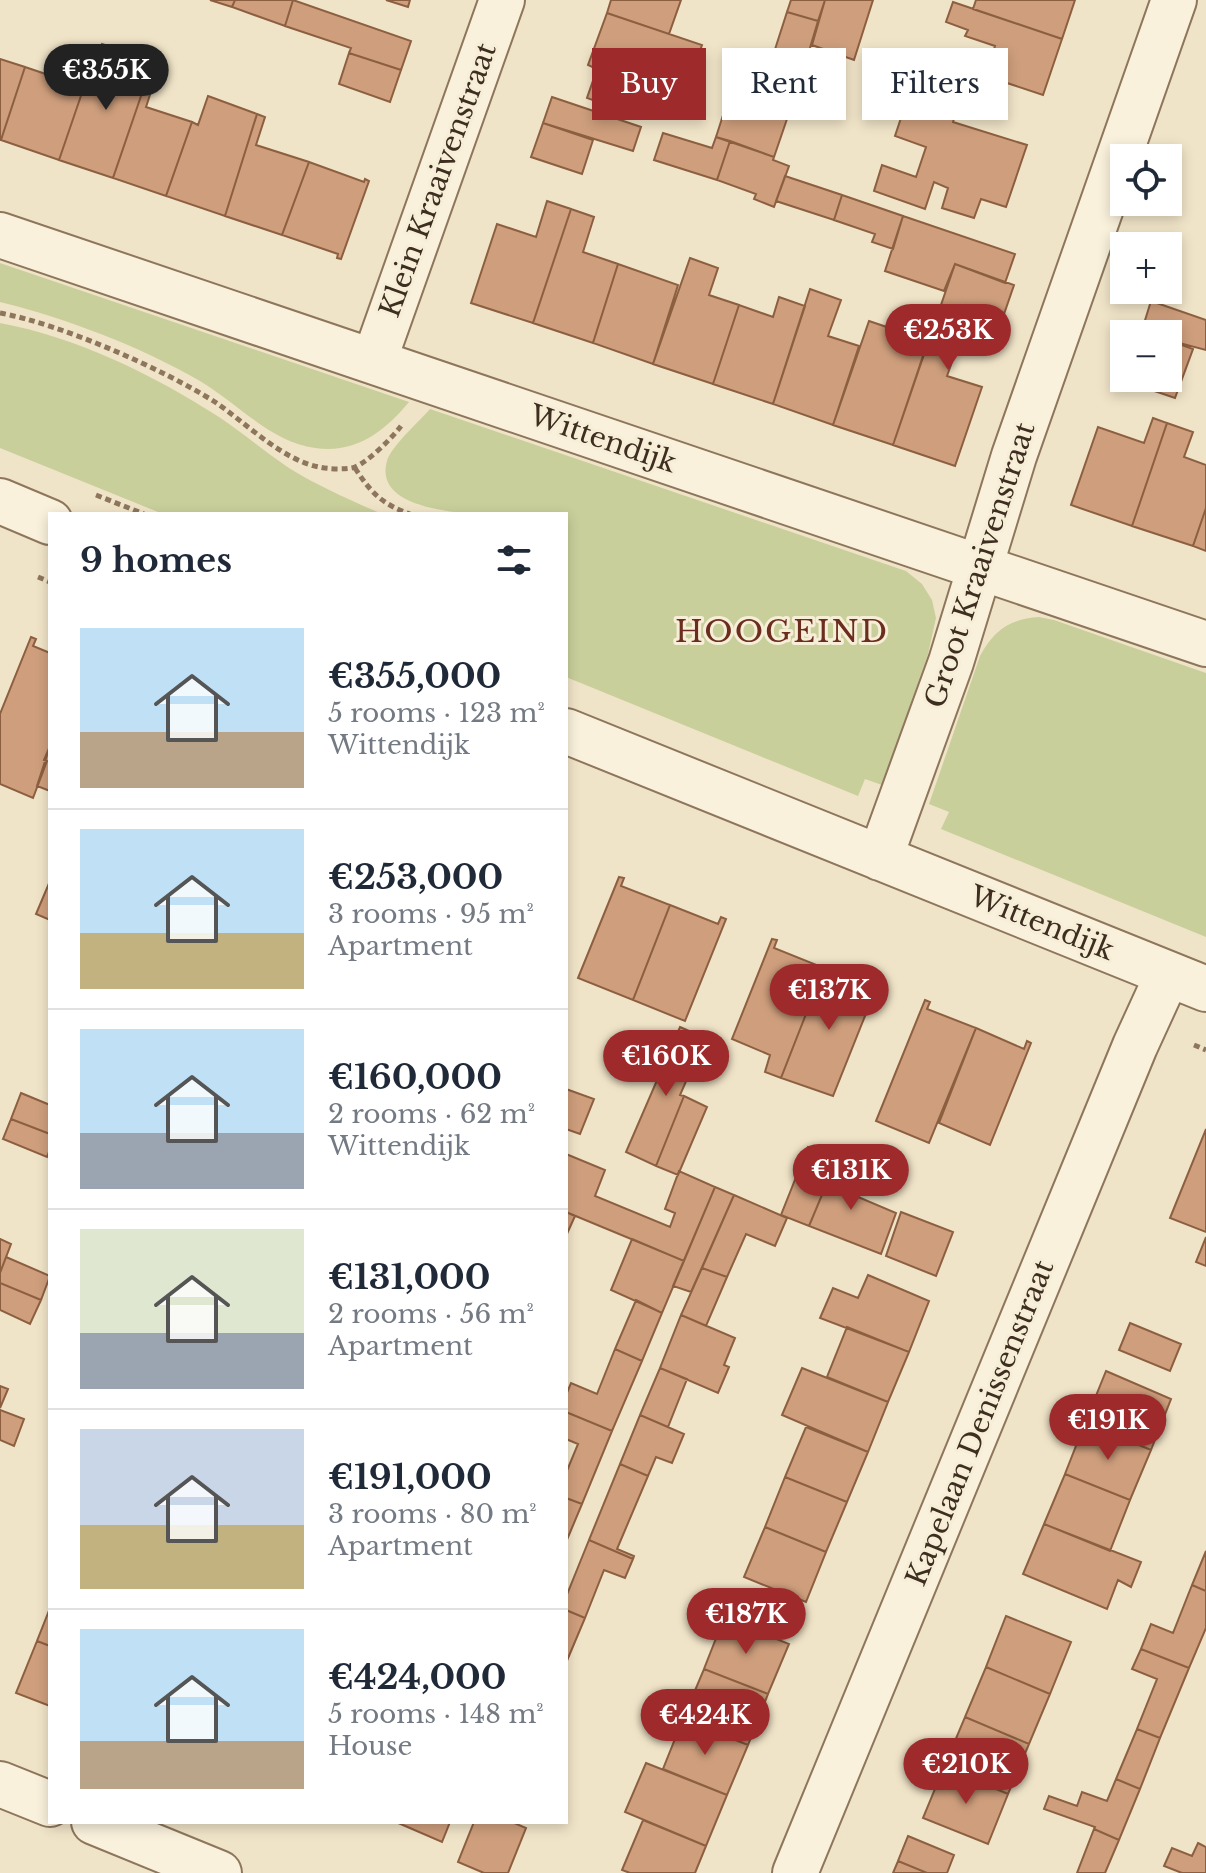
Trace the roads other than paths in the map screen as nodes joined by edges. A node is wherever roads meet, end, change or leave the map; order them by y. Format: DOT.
graph roads {
  1 [pos="502,0"];
  2 [pos="1174,0"];
  3 [pos="0,235"];
  4 [pos="374,361"];
  5 [pos="0,501"];
  6 [pos="48,521"];
  7 [pos="980,567"];
  8 [pos="1206,644"];
  9 [pos="570,743"];
  10 [pos="880,858"];
  11 [pos="1187,982"];
  12 [pos="0,1784"];
  13 [pos="48,1803"];
  14 [pos="116,1826"];
  15 [pos="219,1873"];
  16 [pos="795,1873"];
  1 -- 4 [label="street, Klein Kraaivenstraat"];
  2 -- 7 [label="street, Groot Kraaivenstraat"];
  3 -- 4 [label="street, Wittendijk"];
  4 -- 7 [label="street, Wittendijk"];
  5 -- 6 [label="street"];
  7 -- 8 [label="street, Wittendijk"];
  7 -- 10 [label="street, Groot Kraaivenstraat"];
  9 -- 10 [label="street, Wittendijk"];
  10 -- 11 [label="street, Wittendijk"];
  11 -- 16 [label="street, Kapelaan Denissenstraat"];
  12 -- 13 [label="street"];
  14 -- 15 [label="street"];
}
